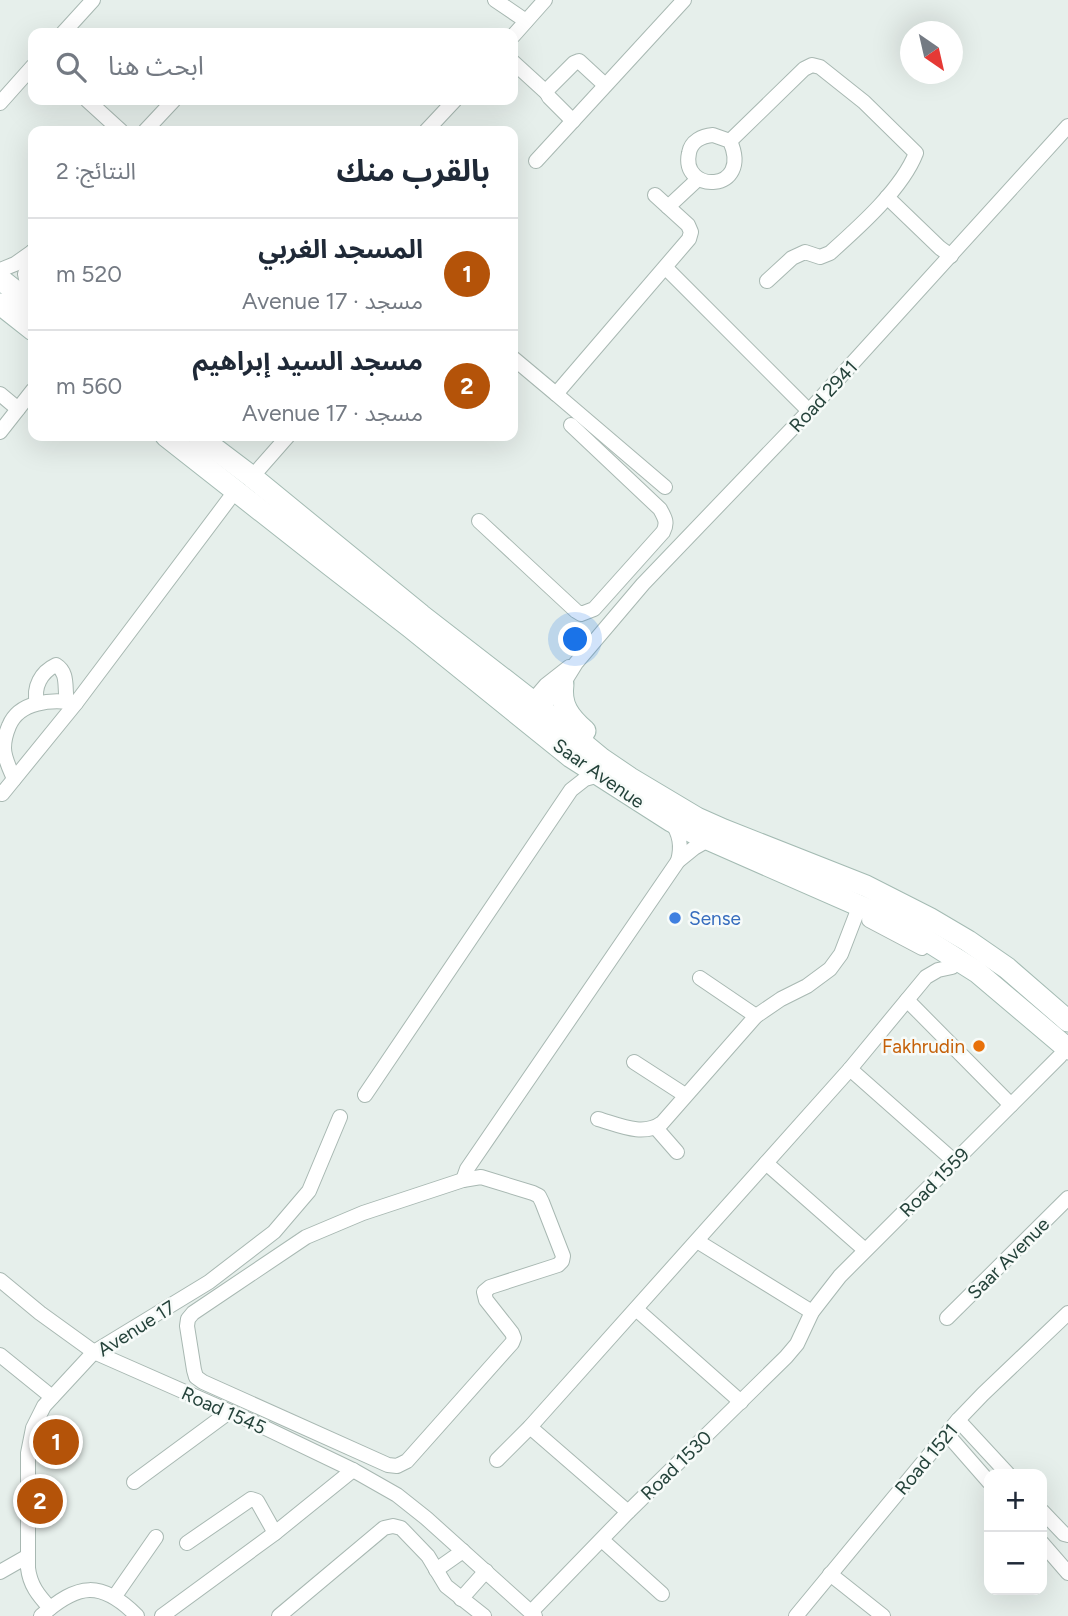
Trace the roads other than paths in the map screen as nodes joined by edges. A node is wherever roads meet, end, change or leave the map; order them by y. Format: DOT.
graph roads {
  1 [pos="93,0"];
  2 [pos="495,0"];
  3 [pos="545,0"];
  4 [pos="684,0"];
  5 [pos="526,21"];
  6 [pos="68,28"];
  7 [pos="518,30"];
  8 [pos="518,67"];
  9 [pos="28,72"];
  10 [pos="606,85"];
  11 [pos="547,93"];
  12 [pos="0,103"];
  13 [pos="92,105"];
  14 [pos="169,105"];
  15 [pos="450,105"];
  16 [pos="573,121"];
  17 [pos="116,126"];
  18 [pos="150,126"];
  19 [pos="431,126"];
  20 [pos="1068,127"];
  21 [pos="730,141"];
  22 [pos="536,161"];
  23 [pos="698,179"];
  24 [pos="655,195"];
  25 [pos="887,197"];
  26 [pos="668,207"];
  27 [pos="28,255"];
  28 [pos="951,256"];
  29 [pos="28,265"];
  30 [pos="666,268"];
  31 [pos="0,270"];
  32 [pos="0,279"];
  33 [pos="767,281"];
  34 [pos="28,287"];
  35 [pos="28,301"];
  36 [pos="0,304"];
  37 [pos="0,317"];
  38 [pos="28,326"];
  39 [pos="28,339"];
  40 [pos="518,362"];
  41 [pos="0,394"];
  42 [pos="556,394"];
  43 [pos="28,396"];
  44 [pos="18,409"];
  45 [pos="809,411"];
  46 [pos="571,425"];
  47 [pos="0,432"];
  48 [pos="174,441"];
  49 [pos="203,441"];
  50 [pos="283,441"];
  51 [pos="244,484"];
  52 [pos="665,487"];
  53 [pos="479,521"];
  54 [pos="629,570"];
  55 [pos="643,584"];
  56 [pos="576,663"];
  57 [pos="563,684"];
  58 [pos="72,702"];
  59 [pos="37,703"];
  60 [pos="0,708"];
  61 [pos="531,711"];
  62 [pos="12,718"];
  63 [pos="571,757"];
  64 [pos="599,775"];
  65 [pos="630,778"];
  66 [pos="14,779"];
  67 [pos="571,790"];
  68 [pos="2,794"];
  69 [pos="671,821"];
  70 [pos="708,840"];
  71 [pos="678,861"];
  72 [pos="797,878"];
  73 [pos="856,915"];
  74 [pos="921,948"];
  75 [pos="952,967"];
  76 [pos="926,977"];
  77 [pos="700,978"];
  78 [pos="907,1000"];
  79 [pos="756,1016"];
  80 [pos="1065,1016"];
  81 [pos="1065,1056"];
  82 [pos="634,1062"];
  83 [pos="850,1069"];
  84 [pos="365,1095"];
  85 [pos="685,1095"];
  86 [pos="1011,1105"];
  87 [pos="340,1117"];
  88 [pos="598,1119"];
  89 [pos="656,1128"];
  90 [pos="677,1152"];
  91 [pos="954,1161"];
  92 [pos="766,1163"];
  93 [pos="463,1180"];
  94 [pos="1068,1198"];
  95 [pos="696,1241"];
  96 [pos="865,1250"];
  97 [pos="0,1280"];
  98 [pos="636,1308"];
  99 [pos="812,1312"];
  100 [pos="1068,1313"];
  101 [pos="947,1318"];
  102 [pos="94,1352"];
  103 [pos="0,1356"];
  104 [pos="51,1397"];
  105 [pos="741,1402"];
  106 [pos="229,1412"];
  107 [pos="958,1420"];
  108 [pos="530,1426"];
  109 [pos="947,1434"];
  110 [pos="497,1461"];
  111 [pos="1003,1469"];
  112 [pos="353,1470"];
  113 [pos="984,1476"];
  114 [pos="134,1482"];
  115 [pos="628,1511"];
  116 [pos="1047,1516"];
  117 [pos="275,1534"];
  118 [pos="1068,1535"];
  119 [pos="156,1537"];
  120 [pos="601,1540"];
  121 [pos="187,1543"];
  122 [pos="1047,1549"];
  123 [pos="463,1551"];
  124 [pos="28,1556"];
  125 [pos="436,1570"];
  126 [pos="486,1572"];
  127 [pos="0,1573"];
  128 [pos="1068,1573"];
  129 [pos="830,1574"];
  130 [pos="662,1594"];
  131 [pos="115,1596"];
  132 [pos="461,1599"];
  133 [pos="45,1612"];
  134 [pos="533,1614"];
  135 [pos="137,1616"];
  136 [pos="162,1616"];
  137 [pos="279,1616"];
  138 [pos="484,1616"];
  139 [pos="796,1616"];
  140 [pos="883,1616"];
  1 -- 6 [label="street"];
  2 -- 5 [label="street"];
  3 -- 5 [label="street"];
  4 -- 10 [label="street"];
  5 -- 7 [label="street"];
  8 -- 11 [label="street"];
  9 -- 12 [label="street"];
  10 -- 11 [label="street"];
  10 -- 16 [label="street"];
  11 -- 16 [label="street"];
  13 -- 17 [label="street"];
  14 -- 18 [label="street"];
  15 -- 19 [label="street"];
  16 -- 22 [label="street"];
  20 -- 28 [label="street, Road 2941"];
  21 -- 23 [label="street"];
  21 -- 23 [label="street"];
  21 -- 25 [label="street"];
  23 -- 26 [label="street"];
  24 -- 26 [label="street"];
  25 -- 28 [label="street"];
  25 -- 33 [label="street"];
  26 -- 30 [label="street"];
  27 -- 31 [label="street"];
  28 -- 45 [label="street, Road 2941"];
  29 -- 34 [label="street"];
  30 -- 42 [label="street"];
  30 -- 45 [label="street"];
  32 -- 35 [label="street"];
  36 -- 38 [label="street"];
  37 -- 39 [label="street"];
  40 -- 42 [label="street"];
  41 -- 44 [label="street"];
  42 -- 52 [label="street"];
  43 -- 44 [label="street"];
  44 -- 47 [label="street"];
  45 -- 55 [label="street, Road 2941"];
  46 -- 54 [label="street"];
  48 -- 51 [label="street, Saar Avenue"];
  49 -- 51 [label="street, Saar Avenue"];
  50 -- 51 [label="street"];
  51 -- 58 [label="street"];
  51 -- 61 [label="street, Saar Avenue"];
  53 -- 54 [label="street"];
  54 -- 55 [label="street"];
  55 -- 56 [label="street, Road 2941"];
  56 -- 57 [label="street, Road 2941"];
  56 -- 61 [label="street, Road 2941"];
  57 -- 61 [label="street, Road 2941"];
  57 -- 65 [label="street"];
  58 -- 59 [label="street"];
  58 -- 59 [label="street"];
  58 -- 66 [label="street"];
  59 -- 62 [label="street"];
  60 -- 62 [label="street"];
  61 -- 63 [label="street, Saar Avenue"];
  61 -- 65 [label="street, Saar Avenue"];
  62 -- 66 [label="street"];
  63 -- 64 [label="street, Saar Avenue"];
  63 -- 67 [label="street"];
  64 -- 67 [label="street"];
  64 -- 69 [label="street, Saar Avenue"];
  65 -- 80 [label="street, Saar Avenue"];
  66 -- 68 [label="street"];
  67 -- 84 [label="street"];
  69 -- 70 [label="street, Saar Avenue"];
  69 -- 71 [label="street"];
  70 -- 71 [label="street"];
  70 -- 72 [label="street, Saar Avenue"];
  71 -- 93 [label="street"];
  72 -- 73 [label="street"];
  72 -- 81 [label="street, Saar Avenue"];
  73 -- 74 [label="street"];
  73 -- 79 [label="street"];
  74 -- 75 [label="street"];
  74 -- 76 [label="street"];
  75 -- 76 [label="street"];
  75 -- 81 [label="street"];
  76 -- 78 [label="street"];
  77 -- 79 [label="street"];
  78 -- 83 [label="street"];
  78 -- 86 [label="street"];
  79 -- 85 [label="street"];
  81 -- 86 [label="street, Road 1559"];
  82 -- 85 [label="street"];
  83 -- 91 [label="street"];
  83 -- 92 [label="street"];
  85 -- 89 [label="street"];
  86 -- 91 [label="street, Road 1559"];
  87 -- 102 [label="street, Avenue 17"];
  88 -- 89 [label="street"];
  89 -- 90 [label="street"];
  91 -- 96 [label="street, Road 1559"];
  92 -- 95 [label="street"];
  92 -- 96 [label="street"];
  93 -- 93 [label="street"];
  94 -- 101 [label="street, Saar Avenue"];
  95 -- 98 [label="street"];
  95 -- 99 [label="street"];
  96 -- 99 [label="street, Road 1559"];
  97 -- 102 [label="street, Road 1545"];
  98 -- 105 [label="street"];
  98 -- 108 [label="street"];
  99 -- 105 [label="street, Road 1530"];
  100 -- 107 [label="street, Road 1521"];
  102 -- 104 [label="street, Avenue 17"];
  102 -- 106 [label="street, Road 1545"];
  103 -- 104 [label="street"];
  104 -- 124 [label="street, Avenue 17"];
  105 -- 115 [label="street, Road 1530"];
  106 -- 112 [label="street, Road 1545"];
  106 -- 114 [label="street"];
  107 -- 109 [label="street, Road 1521"];
  107 -- 111 [label="street"];
  108 -- 110 [label="street"];
  108 -- 115 [label="street"];
  109 -- 113 [label="street"];
  109 -- 129 [label="street, Road 1521"];
  112 -- 117 [label="street"];
  112 -- 123 [label="street, Road 1545"];
  115 -- 120 [label="street, Road 1530"];
  116 -- 118 [label="street"];
  117 -- 121 [label="street"];
  117 -- 136 [label="street"];
  119 -- 131 [label="street"];
  120 -- 130 [label="street"];
  120 -- 134 [label="street, Road 1530"];
  122 -- 128 [label="street"];
  123 -- 125 [label="street"];
  123 -- 126 [label="street, Road 1545"];
  124 -- 127 [label="street"];
  124 -- 133 [label="street, Avenue 17"];
  125 -- 132 [label="street"];
  125 -- 137 [label="street"];
  126 -- 132 [label="street"];
  126 -- 134 [label="street, Road 1545"];
  129 -- 139 [label="street, Road 1521"];
  129 -- 140 [label="street"];
  131 -- 133 [label="street"];
  131 -- 135 [label="street"];
  132 -- 138 [label="street"];
}
